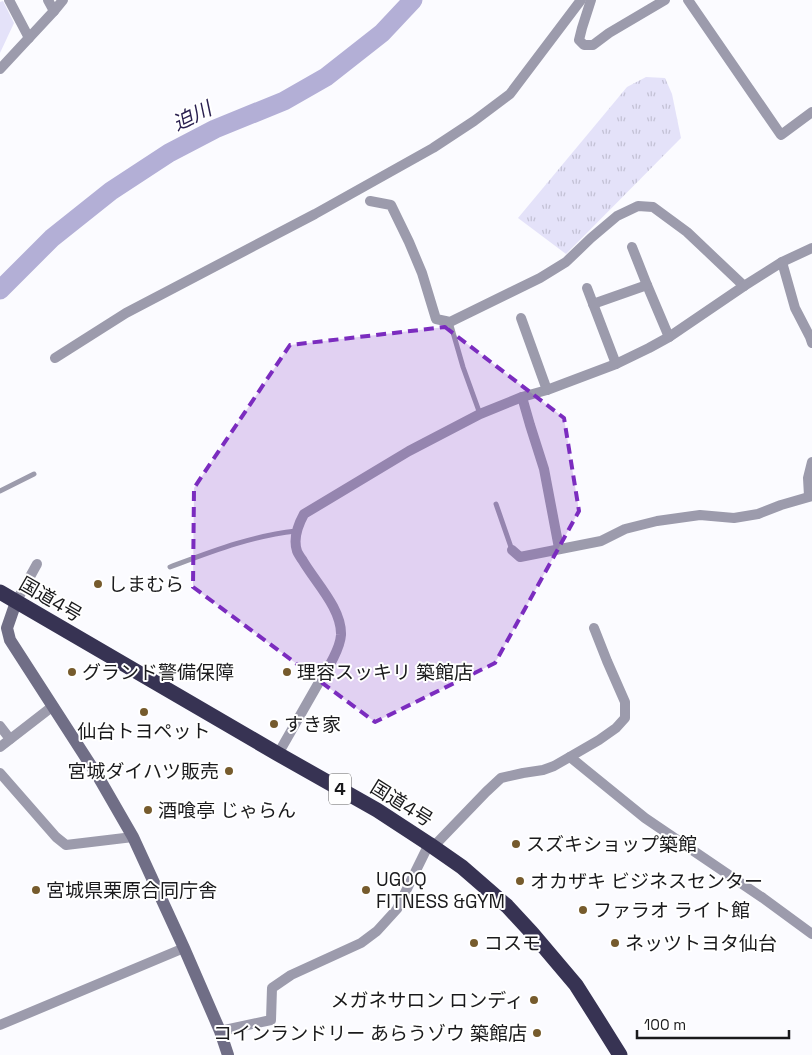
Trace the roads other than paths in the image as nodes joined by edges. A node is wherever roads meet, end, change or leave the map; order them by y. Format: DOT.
graph roads {
  1 [pos="9,0"];
  2 [pos="48,0"];
  3 [pos="63,0"];
  4 [pos="581,0"];
  5 [pos="591,0"];
  6 [pos="666,0"];
  7 [pos="688,0"];
  8 [pos="54,11"];
  9 [pos="29,38"];
  10 [pos="0,69"];
  11 [pos="812,112"];
  12 [pos="370,201"];
  13 [pos="632,246"];
  14 [pos="812,248"];
  15 [pos="782,262"];
  16 [pos="647,285"];
  17 [pos="744,286"];
  18 [pos="587,288"];
  19 [pos="593,304"];
  20 [pos="521,318"];
  21 [pos="450,322"];
  22 [pos="669,338"];
  23 [pos="812,343"];
  24 [pos="54,358"];
  25 [pos="616,364"];
  26 [pos="547,390"];
  27 [pos="522,397"];
  28 [pos="480,414"];
  29 [pos="812,462"];
  30 [pos="34,474"];
  31 [pos="0,491"];
  32 [pos="810,496"];
  33 [pos="496,504"];
  34 [pos="297,531"];
  35 [pos="559,548"];
  36 [pos="512,550"];
  37 [pos="37,564"];
  38 [pos="170,567"];
  39 [pos="5,597"];
  40 [pos="594,628"];
  41 [pos="53,706"];
  42 [pos="0,726"];
  43 [pos="10,739"];
  44 [pos="0,747"];
  45 [pos="278,754"];
  46 [pos="570,757"];
  47 [pos="0,773"];
  48 [pos="133,837"];
  49 [pos="431,845"];
  50 [pos="812,934"];
  51 [pos="184,948"];
  52 [pos="0,1024"];
  53 [pos="220,1031"];
  54 [pos="228,1055"];
  55 [pos="620,1055"];
  1 -- 9 [label="street"];
  2 -- 8 [label="street"];
  3 -- 8 [label="street"];
  4 -- 24 [label="street"];
  5 -- 6 [label="street"];
  7 -- 11 [label="street"];
  8 -- 9 [label="street"];
  9 -- 10 [label="street"];
  12 -- 21 [label="street"];
  13 -- 16 [label="street"];
  14 -- 15 [label="street"];
  15 -- 17 [label="street"];
  15 -- 23 [label="street"];
  16 -- 19 [label="street"];
  16 -- 22 [label="street"];
  17 -- 21 [label="street"];
  17 -- 22 [label="street"];
  18 -- 19 [label="street"];
  19 -- 25 [label="street"];
  20 -- 26 [label="street"];
  21 -- 28 [label="lane"];
  22 -- 25 [label="street"];
  25 -- 26 [label="street"];
  26 -- 27 [label="street"];
  27 -- 28 [label="street"];
  27 -- 35 [label="street"];
  28 -- 34 [label="street"];
  29 -- 32 [label="street"];
  30 -- 31 [label="lane"];
  32 -- 35 [label="street"];
  33 -- 36 [label="lane"];
  34 -- 38 [label="lane"];
  34 -- 45 [label="street"];
  35 -- 36 [label="street"];
  37 -- 39 [label="street"];
  39 -- 41 [label="street"];
  39 -- 45 [label="highway, 国道4号 / 4"];
  40 -- 46 [label="street"];
  41 -- 43 [label="street"];
  41 -- 48 [label="street"];
  42 -- 43 [label="street"];
  43 -- 44 [label="street"];
  45 -- 49 [label="highway, 国道4号 / 4"];
  46 -- 49 [label="street"];
  46 -- 50 [label="street"];
  47 -- 48 [label="street"];
  48 -- 51 [label="street"];
  49 -- 53 [label="street"];
  49 -- 55 [label="highway, 国道4号 / 4"];
  51 -- 52 [label="street"];
  51 -- 53 [label="street"];
  53 -- 54 [label="street"];
}
